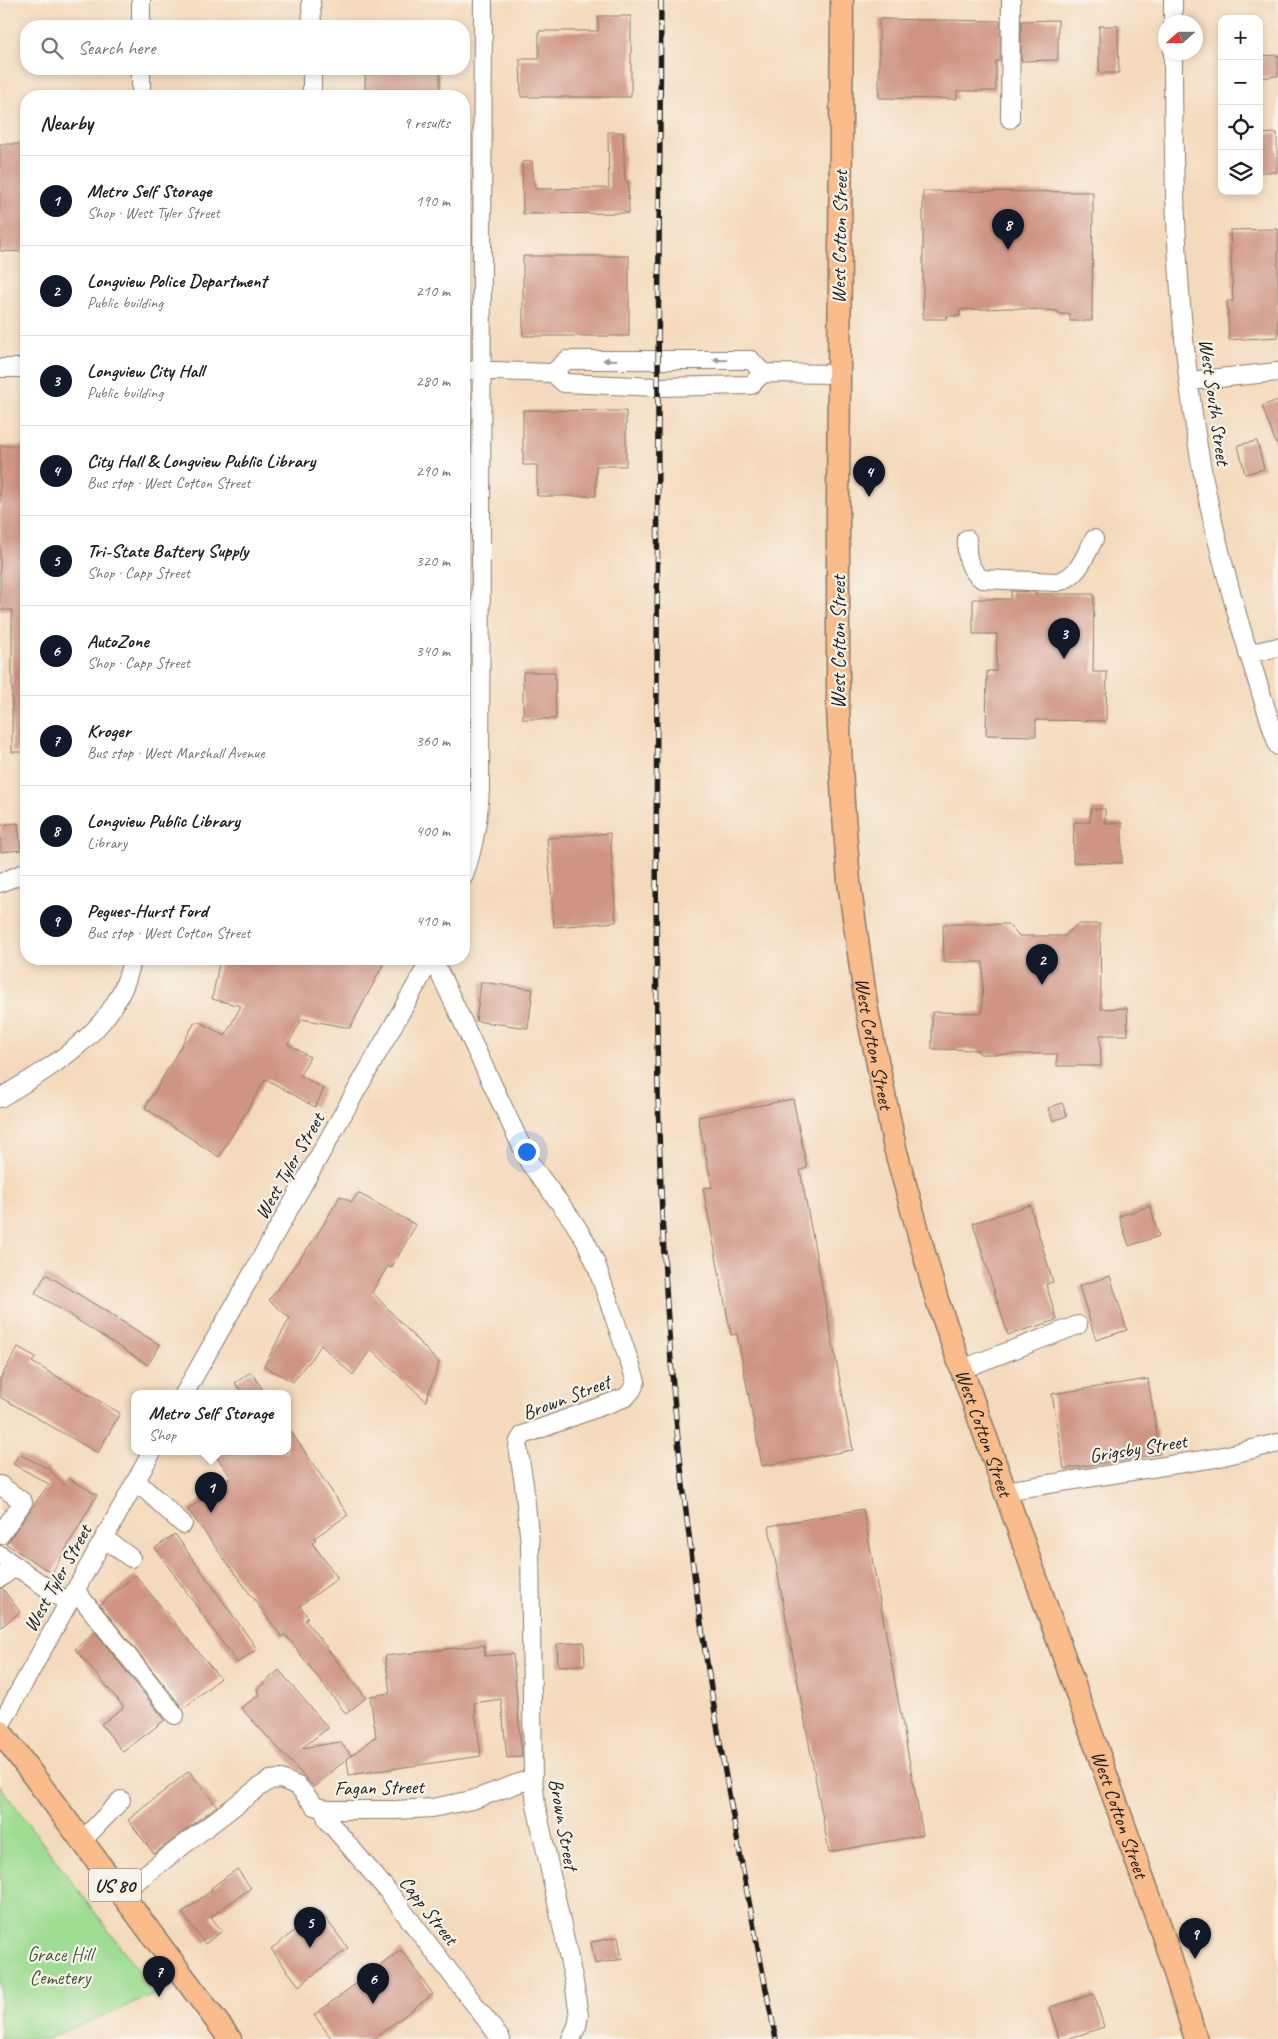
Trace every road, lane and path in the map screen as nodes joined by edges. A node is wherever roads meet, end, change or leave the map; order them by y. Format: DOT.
graph roads {
  1 [pos="141,0"];
  2 [pos="311,0"];
  3 [pos="483,0"];
  4 [pos="842,0"];
  5 [pos="1012,0"];
  6 [pos="1174,0"];
  7 [pos="1174,15"];
  8 [pos="141,20"];
  9 [pos="312,20"];
  10 [pos="1174,60"];
  11 [pos="141,75"];
  12 [pos="312,75"];
  13 [pos="140,90"];
  14 [pos="312,90"];
  15 [pos="1010,119"];
  16 [pos="0,368"];
  17 [pos="20,368"];
  18 [pos="470,370"];
  19 [pos="482,370"];
  20 [pos="1278,372"];
  21 [pos="553,373"];
  22 [pos="763,373"];
  23 [pos="838,374"];
  24 [pos="1189,381"];
  25 [pos="966,539"];
  26 [pos="1094,540"];
  27 [pos="1278,647"];
  28 [pos="1248,654"];
  29 [pos="1278,746"];
  30 [pos="470,855"];
  31 [pos="20,875"];
  32 [pos="0,883"];
  33 [pos="130,965"];
  34 [pos="429,965"];
  35 [pos="435,965"];
  36 [pos="0,1098"];
  37 [pos="1078,1326"];
  38 [pos="962,1369"];
  39 [pos="186,1390"];
  40 [pos="1278,1443"];
  41 [pos="150,1455"];
  42 [pos="136,1481"];
  43 [pos="0,1485"];
  44 [pos="1004,1491"];
  45 [pos="182,1524"];
  46 [pos="0,1535"];
  47 [pos="104,1538"];
  48 [pos="0,1555"];
  49 [pos="132,1558"];
  50 [pos="16,1566"];
  51 [pos="0,1578"];
  52 [pos="72,1597"];
  53 [pos="176,1715"];
  54 [pos="0,1726"];
  55 [pos="0,1731"];
  56 [pos="533,1778"];
  57 [pos="121,1800"];
  58 [pos="323,1809"];
  59 [pos="82,1840"];
  60 [pos="121,1893"];
  61 [pos="230,2039"];
  62 [pos="501,2039"];
  63 [pos="571,2039"];
  64 [pos="1196,2039"];
  1 -- 8 [label="street"];
  2 -- 9 [label="street"];
  3 -- 19 [label="street"];
  4 -- 23 [label="main road, West Cotton Street"];
  5 -- 15 [label="street"];
  6 -- 7 [label="street"];
  10 -- 24 [label="street, West South Street"];
  11 -- 13 [label="street"];
  12 -- 14 [label="street"];
  16 -- 17 [label="street"];
  18 -- 19 [label="street"];
  19 -- 21 [label="street"];
  19 -- 30 [label="street"];
  20 -- 24 [label="street"];
  21 -- 22 [label="street"];
  22 -- 21 [label="street, one-way"];
  22 -- 23 [label="street"];
  23 -- 38 [label="main road, West Cotton Street"];
  24 -- 28 [label="street, West South Street"];
  25 -- 26 [label="street"];
  27 -- 28 [label="street"];
  28 -- 29 [label="street, West South Street"];
  31 -- 32 [label="street"];
  33 -- 36 [label="street"];
  34 -- 39 [label="street, West Tyler Street"];
  35 -- 56 [label="street, Brown Street"];
  37 -- 38 [label="street"];
  38 -- 44 [label="main road, West Cotton Street"];
  40 -- 44 [label="street, Grigsby Street"];
  41 -- 42 [label="street, West Tyler Street"];
  42 -- 45 [label="street"];
  42 -- 47 [label="street, West Tyler Street"];
  43 -- 46 [label="street"];
  44 -- 64 [label="main road, West Cotton Street"];
  47 -- 49 [label="street"];
  47 -- 52 [label="street, West Tyler Street"];
  48 -- 50 [label="street"];
  50 -- 51 [label="street"];
  50 -- 52 [label="street"];
  52 -- 53 [label="street"];
  52 -- 54 [label="street, West Tyler Street"];
  55 -- 59 [label="main road, US 80"];
  56 -- 58 [label="street, Fagan Street"];
  56 -- 63 [label="street, Brown Street"];
  57 -- 59 [label="street"];
  58 -- 60 [label="street, Fagan Street"];
  58 -- 62 [label="street, Capp Street"];
  59 -- 60 [label="main road, US 80"];
  60 -- 61 [label="main road, US 80"];
}
